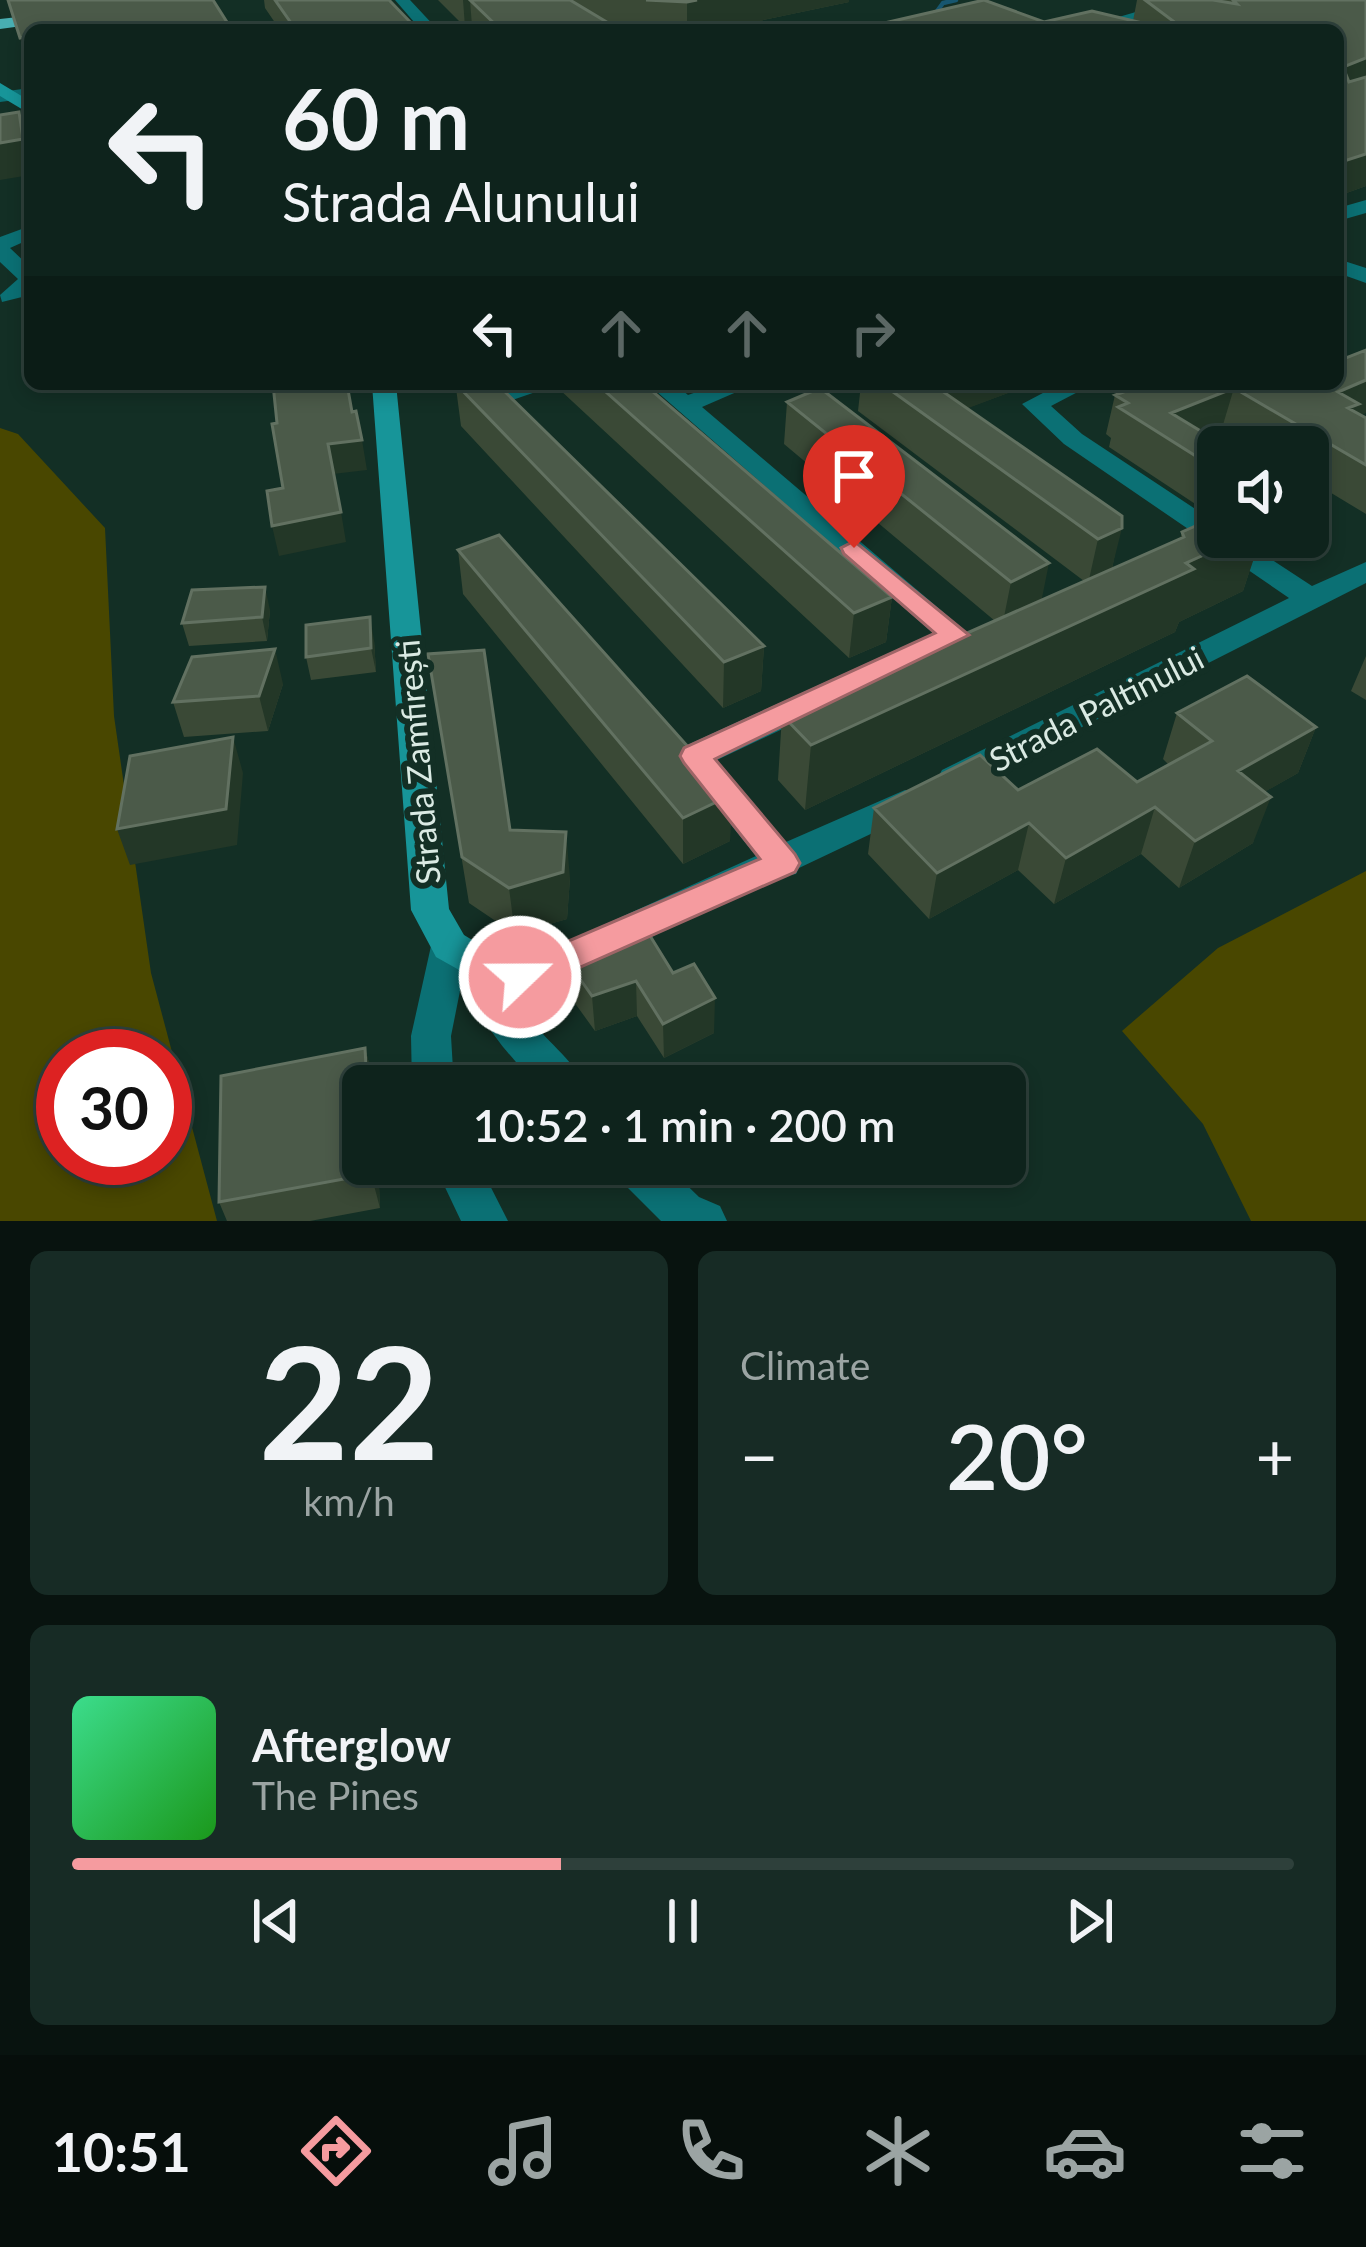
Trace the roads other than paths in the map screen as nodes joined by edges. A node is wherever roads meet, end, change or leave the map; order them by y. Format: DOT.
graph roads {
  1 [pos="403,0"];
  2 [pos="1194,0"];
  3 [pos="75,17"];
  4 [pos="27,24"];
  5 [pos="425,24"];
  6 [pos="1104,24"];
  7 [pos="0,247"];
  8 [pos="24,273"];
  9 [pos="24,288"];
  10 [pos="10,297"];
  11 [pos="385,390"];
  12 [pos="518,390"];
  13 [pos="1067,390"];
  14 [pos="672,394"];
  15 [pos="475,406"];
  16 [pos="1197,523"];
  17 [pos="1250,558"];
  18 [pos="1366,571"];
  19 [pos="1311,599"];
  20 [pos="783,863"];
  21 [pos="450,946"];
  22 [pos="493,973"];
  23 [pos="433,1065"];
  24 [pos="545,1065"];
  25 [pos="466,1185"];
  26 [pos="655,1185"];
  27 [pos="484,1221"];
  28 [pos="704,1221"];
  1 -- 5 [label="street"];
  2 -- 6 [label="street"];
  3 -- 4 [label="main road"];
  7 -- 8 [label="street"];
  9 -- 10 [label="street"];
  11 -- 21 [label="street, Strada Zamfirești"];
  12 -- 15 [label="street"];
  13 -- 16 [label="street"];
  14 -- 20 [label="street"];
  17 -- 19 [label="street"];
  18 -- 19 [label="street, Strada Paltinului"];
  19 -- 20 [label="street, Strada Paltinului"];
  20 -- 22 [label="street, Strada Paltinului"];
  21 -- 22 [label="street"];
  21 -- 23 [label="street"];
  22 -- 24 [label="street"];
  25 -- 27 [label="street"];
  26 -- 28 [label="street"];
}
